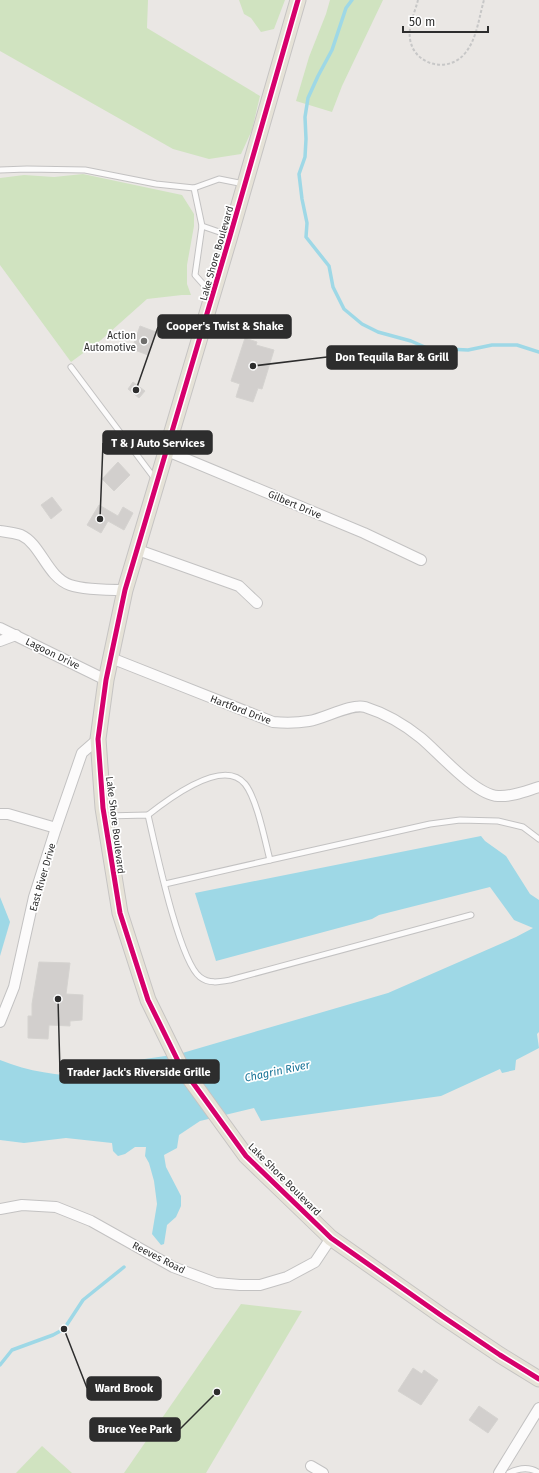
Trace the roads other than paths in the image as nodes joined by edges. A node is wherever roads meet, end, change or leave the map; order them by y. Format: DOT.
graph roads {
  1 [pos="298,0"];
  2 [pos="0,170"];
  3 [pos="245,184"];
  4 [pos="194,188"];
  5 [pos="202,226"];
  6 [pos="230,236"];
  7 [pos="213,295"];
  8 [pos="71,367"];
  9 [pos="167,451"];
  10 [pos="158,483"];
  11 [pos="0,531"];
  12 [pos="138,550"];
  13 [pos="422,560"];
  14 [pos="125,590"];
  15 [pos="256,603"];
  16 [pos="0,628"];
  17 [pos="16,635"];
  18 [pos="0,641"];
  19 [pos="111,658"];
  20 [pos="106,680"];
  21 [pos="98,739"];
  22 [pos="539,787"];
  23 [pos="0,814"];
  24 [pos="148,814"];
  25 [pos="104,817"];
  26 [pos="56,828"];
  27 [pos="539,839"];
  28 [pos="270,860"];
  29 [pos="165,884"];
  30 [pos="471,915"];
  31 [pos="0,1022"];
  32 [pos="0,1209"];
  33 [pos="331,1238"];
  34 [pos="539,1379"];
  35 [pos="539,1408"];
  36 [pos="311,1466"];
  37 [pos="324,1473"];
  38 [pos="500,1473"];
  39 [pos="509,1473"];
  40 [pos="539,1473"];
  1 -- 3 [label="main road, Lake Shore Boulevard"];
  2 -- 4 [label="lane"];
  3 -- 4 [label="lane"];
  3 -- 6 [label="main road, Lake Shore Boulevard"];
  4 -- 5 [label="lane"];
  5 -- 6 [label="lane"];
  5 -- 7 [label="lane"];
  6 -- 7 [label="main road, Lake Shore Boulevard"];
  7 -- 9 [label="main road, Lake Shore Boulevard"];
  8 -- 10 [label="lane"];
  9 -- 10 [label="main road, Lake Shore Boulevard"];
  9 -- 13 [label="street, Gilbert Drive"];
  10 -- 12 [label="main road, Lake Shore Boulevard"];
  11 -- 14 [label="street"];
  12 -- 14 [label="main road, Lake Shore Boulevard"];
  12 -- 15 [label="street"];
  14 -- 19 [label="main road, Lake Shore Boulevard"];
  16 -- 17 [label="street"];
  17 -- 18 [label="street, Lagoon Drive"];
  17 -- 20 [label="street, Lagoon Drive"];
  19 -- 20 [label="main road, Lake Shore Boulevard"];
  19 -- 22 [label="street, Hartford Drive"];
  20 -- 21 [label="main road, Lake Shore Boulevard"];
  21 -- 25 [label="main road, Lake Shore Boulevard"];
  21 -- 26 [label="street, East River Drive"];
  23 -- 26 [label="street"];
  24 -- 25 [label="lane"];
  24 -- 28 [label="lane"];
  24 -- 29 [label="lane"];
  25 -- 33 [label="main road, Lake Shore Boulevard"];
  26 -- 31 [label="street, East River Drive"];
  27 -- 28 [label="lane"];
  28 -- 29 [label="lane"];
  29 -- 30 [label="lane"];
  32 -- 33 [label="street, Reeves Road"];
  33 -- 34 [label="main road, Lake Shore Boulevard"];
  35 -- 38 [label="street"];
  36 -- 37 [label="street"];
  39 -- 40 [label="lane"];
}
